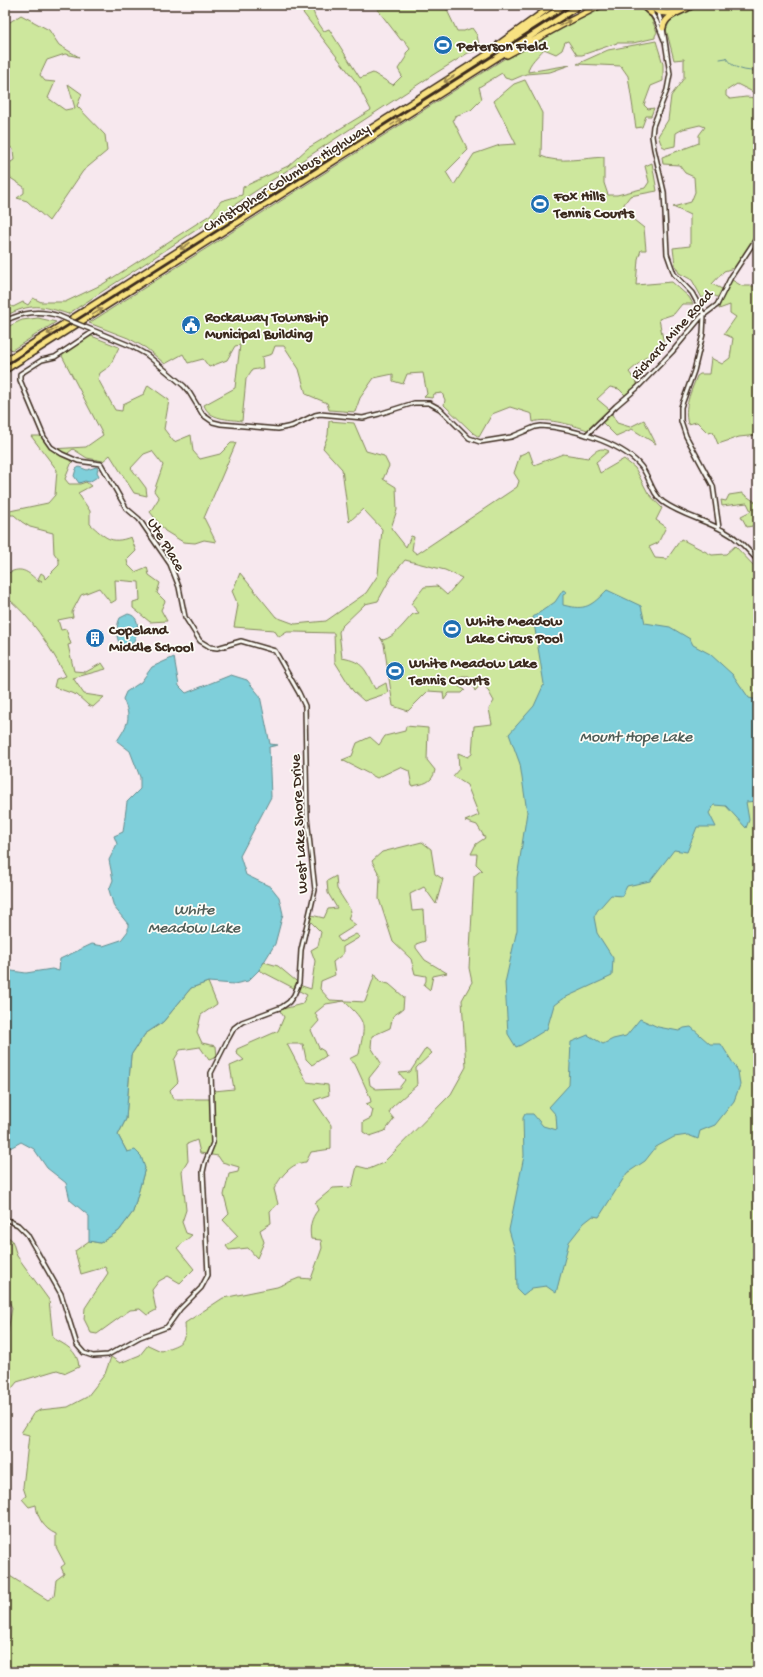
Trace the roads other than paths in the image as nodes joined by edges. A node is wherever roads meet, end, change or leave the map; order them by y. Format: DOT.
graph roads {
  1 [pos="553,5"];
  2 [pos="565,5"];
  3 [pos="580,5"];
  4 [pos="601,5"];
  5 [pos="642,5"];
  6 [pos="646,5"];
  7 [pos="650,5"];
  8 [pos="654,5"];
  9 [pos="663,5"];
  10 [pos="693,5"];
  11 [pos="685,7"];
  12 [pos="658,12"];
  13 [pos="651,13"];
  14 [pos="663,28"];
  15 [pos="664,40"];
  16 [pos="496,49"];
  17 [pos="501,55"];
  18 [pos="758,236"];
  19 [pos="704,315"];
  20 [pos="5,321"];
  21 [pos="94,331"];
  22 [pos="5,361"];
  23 [pos="5,370"];
  24 [pos="586,435"];
  25 [pos="719,528"];
  26 [pos="758,561"];
  27 [pos="184,617"];
  28 [pos="5,1219"];
  1 -- 16 [label="highway"];
  2 -- 16 [label="highway, Christopher Columbus Highway"];
  3 -- 17 [label="highway, Christopher Columbus Highway"];
  17 -- 4 [label="highway, one-way"];
  5 -- 13 [label="highway"];
  6 -- 13 [label="street"];
  7 -- 12 [label="highway"];
  8 -- 12 [label="street"];
  9 -- 11 [label="highway"];
  10 -- 11 [label="highway"];
  11 -- 12 [label="highway"];
  11 -- 14 [label="highway"];
  12 -- 14 [label="street"];
  13 -- 15 [label="street"];
  14 -- 15 [label="street"];
  15 -- 19 [label="street"];
  16 -- 22 [label="highway, Christopher Columbus Highway, one-way"];
  23 -- 17 [label="highway, Christopher Columbus Highway, one-way"];
  18 -- 19 [label="street, Richard Mine Road"];
  19 -- 24 [label="street, Richard Mine Road"];
  19 -- 25 [label="street"];
  20 -- 21 [label="street, bridge"];
  21 -- 24 [label="street"];
  21 -- 27 [label="street, Ute Place"];
  24 -- 25 [label="street"];
  25 -- 26 [label="street"];
  27 -- 28 [label="street, West Lake Shore Drive"];
}
